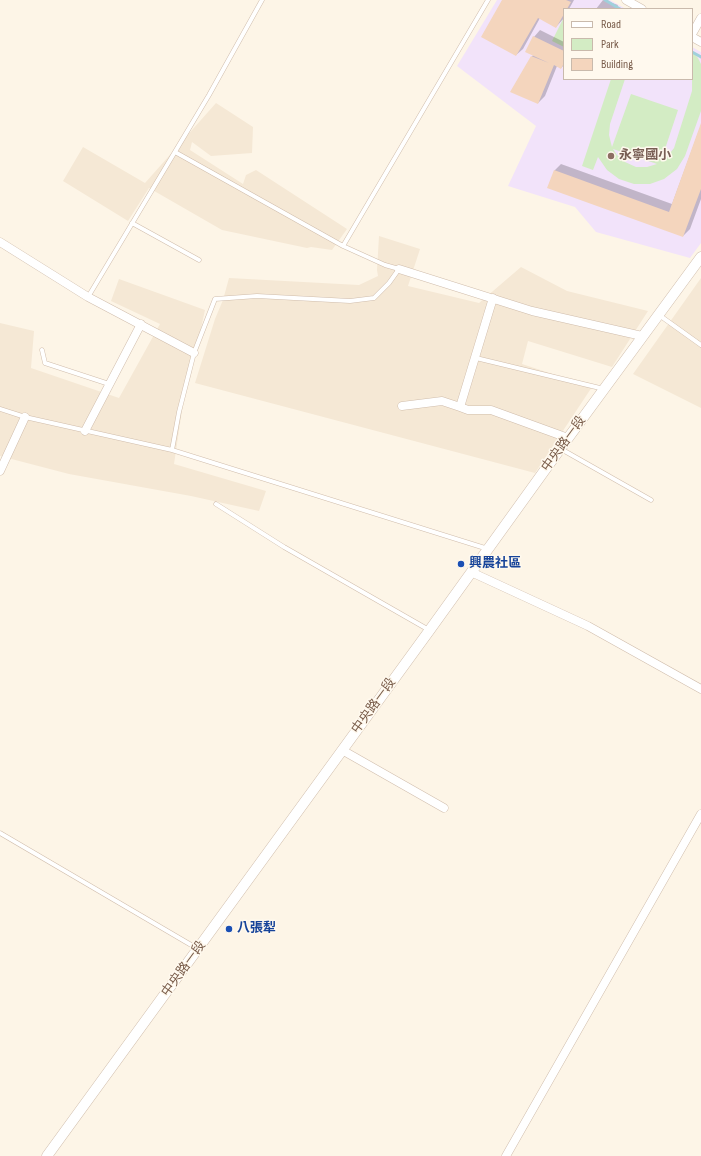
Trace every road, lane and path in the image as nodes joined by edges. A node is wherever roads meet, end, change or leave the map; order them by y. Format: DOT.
graph roads {
  1 [pos="262,0"];
  2 [pos="488,0"];
  3 [pos="626,0"];
  4 [pos="640,8"];
  5 [pos="701,18"];
  6 [pos="693,33"];
  7 [pos="693,36"];
  8 [pos="701,42"];
  9 [pos="175,152"];
  10 [pos="132,223"];
  11 [pos="0,244"];
  12 [pos="343,246"];
  13 [pos="701,257"];
  14 [pos="199,260"];
  15 [pos="399,269"];
  16 [pos="88,297"];
  17 [pos="493,298"];
  18 [pos="658,315"];
  19 [pos="141,324"];
  20 [pos="642,336"];
  21 [pos="701,345"];
  22 [pos="42,350"];
  23 [pos="194,353"];
  24 [pos="476,358"];
  25 [pos="110,384"];
  26 [pos="604,389"];
  27 [pos="402,406"];
  28 [pos="460,407"];
  29 [pos="0,409"];
  30 [pos="25,417"];
  31 [pos="85,431"];
  32 [pos="568,438"];
  33 [pos="560,449"];
  34 [pos="172,450"];
  35 [pos="0,471"];
  36 [pos="651,500"];
  37 [pos="216,504"];
  38 [pos="488,549"];
  39 [pos="471,572"];
  40 [pos="429,631"];
  41 [pos="701,689"];
  42 [pos="342,750"];
  43 [pos="444,808"];
  44 [pos="701,814"];
  45 [pos="0,833"];
  46 [pos="198,949"];
  47 [pos="47,1156"];
  48 [pos="506,1156"];
  1 -- 9 [label="lane"];
  2 -- 12 [label="lane"];
  3 -- 4 [label="street"];
  5 -- 6 [label="street"];
  7 -- 8 [label="street"];
  9 -- 10 [label="lane"];
  9 -- 12 [label="lane"];
  10 -- 14 [label="lane"];
  10 -- 16 [label="lane"];
  11 -- 16 [label="street"];
  12 -- 15 [label="lane"];
  13 -- 18 [label="street, 中央路一段"];
  15 -- 17 [label="street"];
  15 -- 23 [label="lane"];
  16 -- 19 [label="street"];
  17 -- 20 [label="street"];
  17 -- 24 [label="street"];
  18 -- 20 [label="street, 中央路一段"];
  18 -- 21 [label="lane"];
  19 -- 23 [label="street"];
  19 -- 25 [label="street"];
  20 -- 26 [label="street, 中央路一段"];
  22 -- 25 [label="lane"];
  23 -- 34 [label="lane"];
  24 -- 26 [label="lane"];
  24 -- 28 [label="street"];
  25 -- 31 [label="street"];
  26 -- 32 [label="street, 中央路一段"];
  27 -- 28 [label="street"];
  28 -- 32 [label="street"];
  29 -- 30 [label="lane"];
  30 -- 31 [label="lane"];
  30 -- 35 [label="street"];
  31 -- 34 [label="lane"];
  32 -- 33 [label="street, 中央路一段"];
  33 -- 36 [label="lane"];
  33 -- 38 [label="street, 中央路一段"];
  34 -- 38 [label="lane"];
  37 -- 40 [label="lane"];
  38 -- 39 [label="street, 中央路一段"];
  39 -- 40 [label="street, 中央路一段"];
  39 -- 41 [label="street"];
  40 -- 42 [label="street, 中央路一段"];
  42 -- 43 [label="street"];
  42 -- 46 [label="street, 中央路一段"];
  44 -- 48 [label="street"];
  45 -- 46 [label="lane"];
  46 -- 47 [label="street, 中央路一段"];
}
